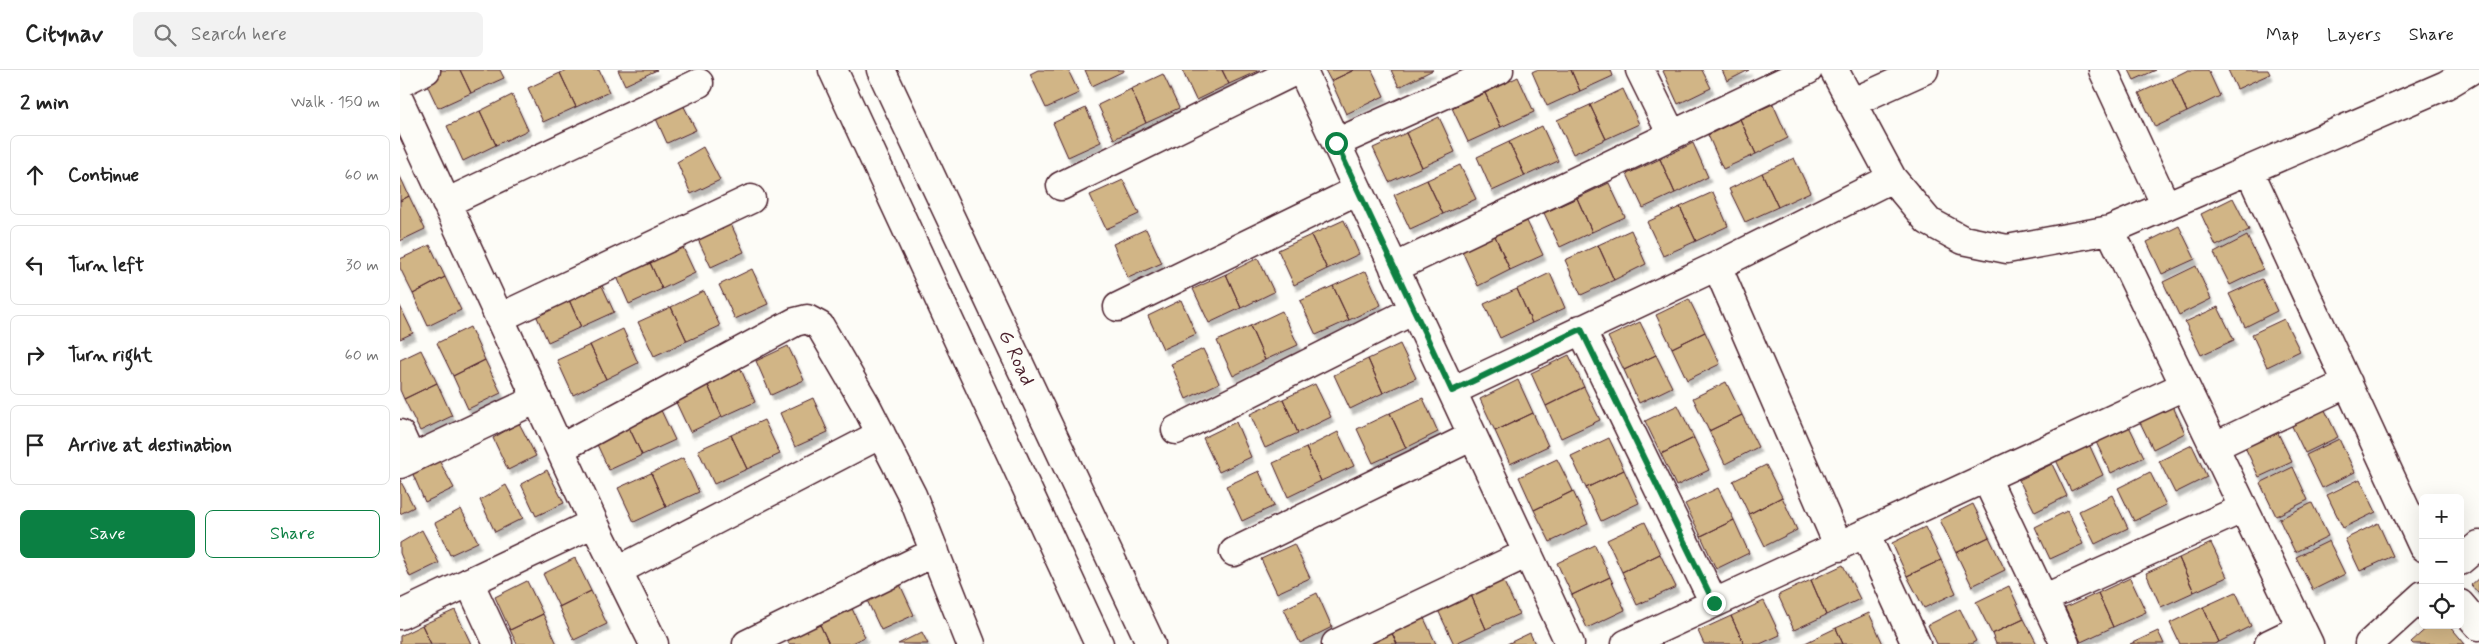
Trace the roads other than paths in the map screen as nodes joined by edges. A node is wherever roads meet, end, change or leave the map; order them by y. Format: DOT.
graph roads {
  1 [pos="426,70"];
  2 [pos="833,70"];
  3 [pos="881,70"];
  4 [pos="1297,70"];
  5 [pos="1302,70"];
  6 [pos="1499,70"];
  7 [pos="1640,70"];
  8 [pos="1808,70"];
  9 [pos="1834,70"];
  10 [pos="1924,70"];
  11 [pos="2103,70"];
  12 [pos="2470,70"];
  13 [pos="1461,78"];
  14 [pos="2443,78"];
  15 [pos="400,83"];
  16 [pos="699,83"];
  17 [pos="400,102"];
  18 [pos="1851,103"];
  19 [pos="405,131"];
  20 [pos="1672,135"];
  21 [pos="1336,143"];
  22 [pos="2249,170"];
  23 [pos="1892,178"];
  24 [pos="1060,186"];
  25 [pos="1358,190"];
  26 [pos="751,199"];
  27 [pos="446,203"];
  28 [pos="2166,206"];
  29 [pos="2110,230"];
  30 [pos="1717,266"];
  31 [pos="1394,268"];
  32 [pos="1118,307"];
  33 [pos="1414,310"];
  34 [pos="499,318"];
  35 [pos="1581,329"];
  36 [pos="2348,383"];
  37 [pos="2184,386"];
  38 [pos="1452,391"];
  39 [pos="537,399"];
  40 [pos="1176,430"];
  41 [pos="881,434"];
  42 [pos="1473,436"];
  43 [pos="2215,446"];
  44 [pos="561,448"];
  45 [pos="404,452"];
  46 [pos="1986,478"];
  47 [pos="2242,509"];
  48 [pos="594,523"];
  49 [pos="1865,533"];
  50 [pos="2419,539"];
  51 [pos="2479,545"];
  52 [pos="1839,547"];
  53 [pos="935,552"];
  54 [pos="1234,552"];
  55 [pos="1528,553"];
  56 [pos="2464,558"];
  57 [pos="620,570"];
  58 [pos="469,582"];
  59 [pos="2043,599"];
  60 [pos="2419,599"];
  61 [pos="1714,603"];
  62 [pos="2464,609"];
  63 [pos="400,615"];
  64 [pos="2479,626"];
  65 [pos="2304,637"];
  66 [pos="498,644"];
  67 [pos="654,644"];
  68 [pos="747,644"];
  69 [pos="971,644"];
  70 [pos="1100,644"];
  71 [pos="1151,644"];
  72 [pos="1336,644"];
  73 [pos="1570,644"];
  74 [pos="1626,644"];
  75 [pos="1916,644"];
  76 [pos="2065,644"];
  77 [pos="2269,644"];
  78 [pos="2369,644"];
  1 -- 15 [label="street"];
  2 -- 70 [label="street"];
  3 -- 71 [label="street, G Road"];
  4 -- 24 [label="street"];
  5 -- 21 [label="street"];
  6 -- 13 [label="street"];
  7 -- 20 [label="street"];
  8 -- 20 [label="street"];
  9 -- 18 [label="street"];
  10 -- 18 [label="street"];
  11 -- 28 [label="street"];
  12 -- 14 [label="street"];
  13 -- 21 [label="street"];
  14 -- 22 [label="street"];
  16 -- 27 [label="street"];
  17 -- 19 [label="street"];
  18 -- 23 [label="street"];
  19 -- 27 [label="street"];
  20 -- 31 [label="street"];
  21 -- 25 [label="street"];
  22 -- 28 [label="street"];
  22 -- 36 [label="street"];
  23 -- 29 [label="street"];
  23 -- 30 [label="street"];
  25 -- 31 [label="street"];
  25 -- 32 [label="street"];
  26 -- 34 [label="street"];
  27 -- 34 [label="street"];
  28 -- 29 [label="street"];
  29 -- 37 [label="street"];
  30 -- 35 [label="street"];
  30 -- 52 [label="street"];
  31 -- 33 [label="street"];
  33 -- 38 [label="street"];
  33 -- 40 [label="street"];
  34 -- 39 [label="street"];
  35 -- 38 [label="street"];
  35 -- 61 [label="street"];
  36 -- 43 [label="street"];
  36 -- 50 [label="street"];
  37 -- 43 [label="street"];
  37 -- 46 [label="street"];
  38 -- 42 [label="street"];
  39 -- 44 [label="street"];
  39 -- 45 [label="street"];
  41 -- 44 [label="street"];
  41 -- 53 [label="street"];
  41 -- 57 [label="street"];
  42 -- 54 [label="street"];
  42 -- 55 [label="street"];
  43 -- 47 [label="street"];
  44 -- 48 [label="street"];
  46 -- 49 [label="street"];
  46 -- 59 [label="street"];
  47 -- 59 [label="street"];
  47 -- 65 [label="street"];
  48 -- 57 [label="street"];
  48 -- 58 [label="street"];
  49 -- 52 [label="street"];
  49 -- 75 [label="street"];
  51 -- 56 [label="street"];
  52 -- 61 [label="street"];
  53 -- 68 [label="street"];
  53 -- 69 [label="street"];
  55 -- 72 [label="street"];
  55 -- 73 [label="street"];
  57 -- 67 [label="street"];
  58 -- 63 [label="street"];
  58 -- 66 [label="street"];
  59 -- 76 [label="street"];
  60 -- 78 [label="street"];
  61 -- 74 [label="street"];
  62 -- 64 [label="street"];
  65 -- 77 [label="street"];
}
